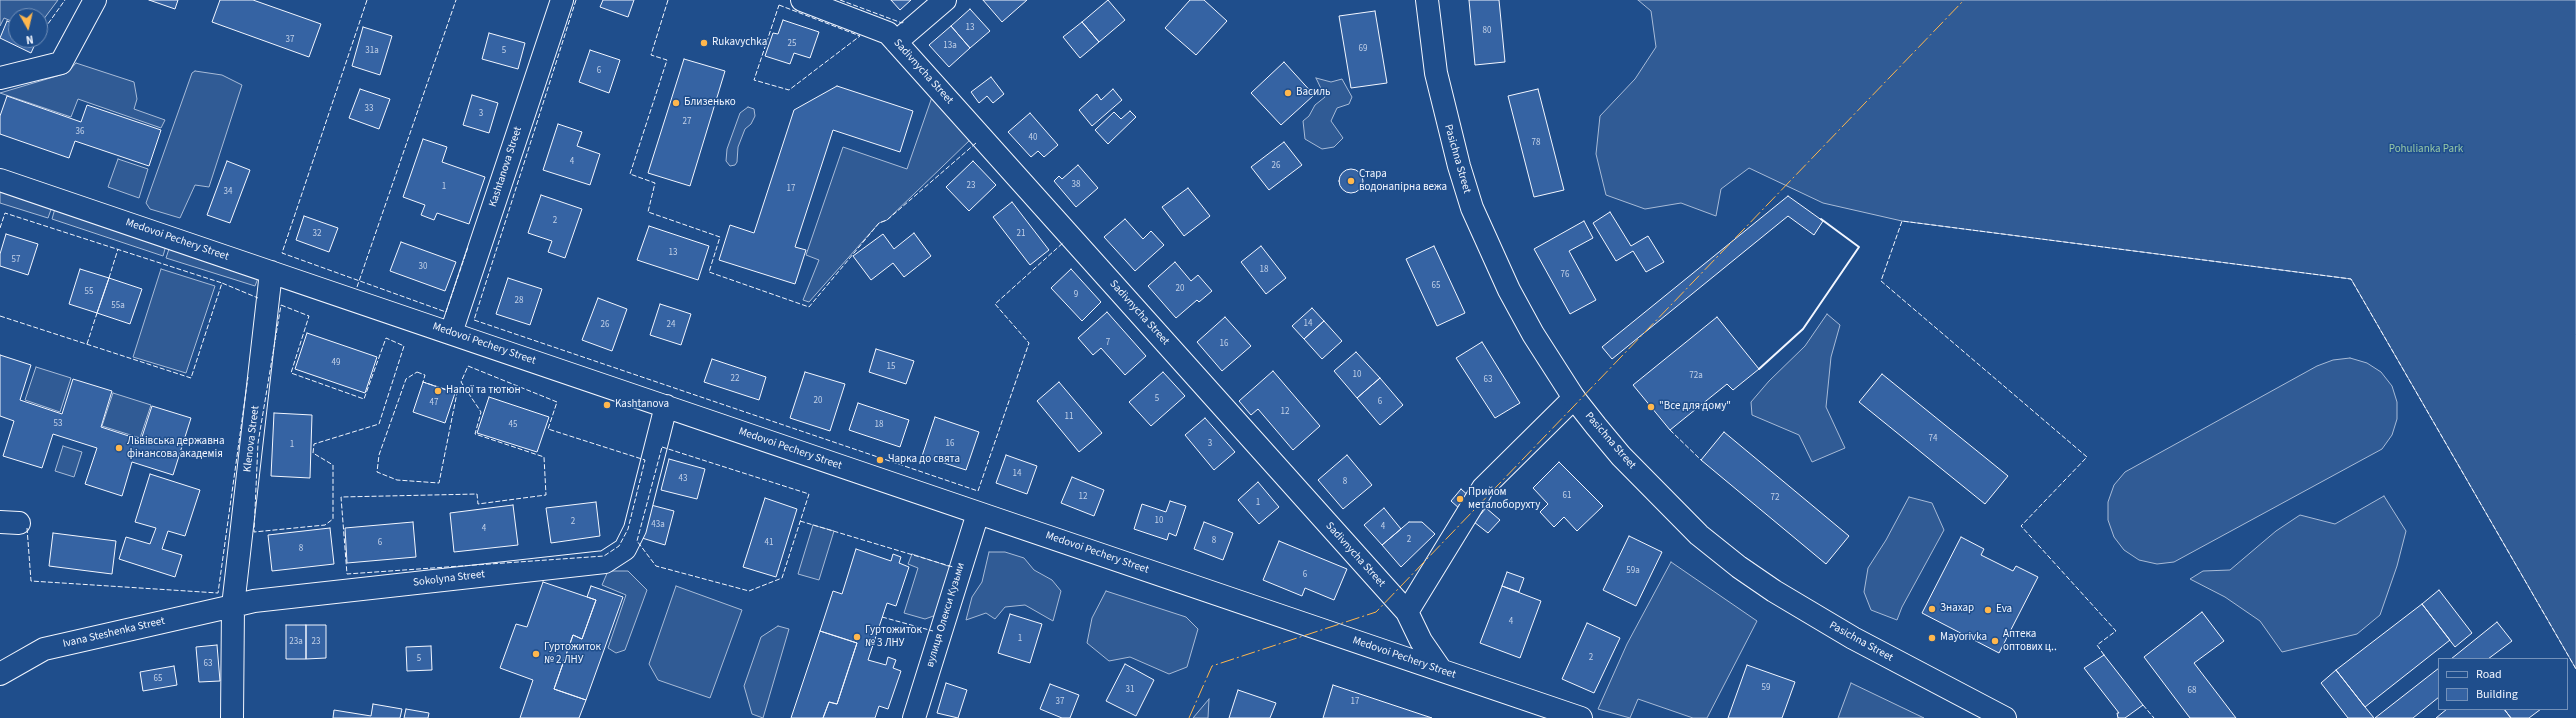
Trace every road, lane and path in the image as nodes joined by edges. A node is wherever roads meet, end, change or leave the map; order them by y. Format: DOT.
graph roads {
  1 [pos="95,0"];
  2 [pos="562,0"];
  3 [pos="802,0"];
  4 [pos="945,0"];
  5 [pos="1427,0"];
  6 [pos="896,42"];
  7 [pos="0,78"];
  8 [pos="0,180"];
  9 [pos="271,272"];
  10 [pos="451,333"];
  11 [pos="1574,398"];
  12 [pos="666,406"];
  13 [pos="978,513"];
  14 [pos="233,606"];
  15 [pos="1407,612"];
  16 [pos="1441,670"];
  17 [pos="0,674"];
  18 [pos="232,718"];
  19 [pos="914,718"];
  20 [pos="1581,718"];
  21 [pos="2004,718"];
  1 -- 7 [label="street"];
  2 -- 10 [label="street, Kashtanova Street"];
  3 -- 6 [label="street, Sadivnycha Street"];
  4 -- 6 [label="street"];
  5 -- 11 [label="street, Pasichna Street"];
  6 -- 15 [label="street, Sadivnycha Street"];
  8 -- 9 [label="street, Medovoi Pechery Street"];
  9 -- 10 [label="street, Medovoi Pechery Street"];
  9 -- 14 [label="street, Klenova Street"];
  10 -- 12 [label="street, Medovoi Pechery Street"];
  11 -- 15 [label="street"];
  11 -- 21 [label="street, Pasichna Street"];
  12 -- 13 [label="street, Medovoi Pechery Street"];
  12 -- 14 [label="street, Sokolyna Street"];
  13 -- 16 [label="street, Medovoi Pechery Street"];
  13 -- 19 [label="street, вулиця Олекси Кузьми"];
  14 -- 17 [label="street, Ivana Steshenka Street"];
  14 -- 18 [label="street"];
  15 -- 16 [label="street, Sadivnycha Street"];
  16 -- 20 [label="street, Medovoi Pechery Street"];
}
